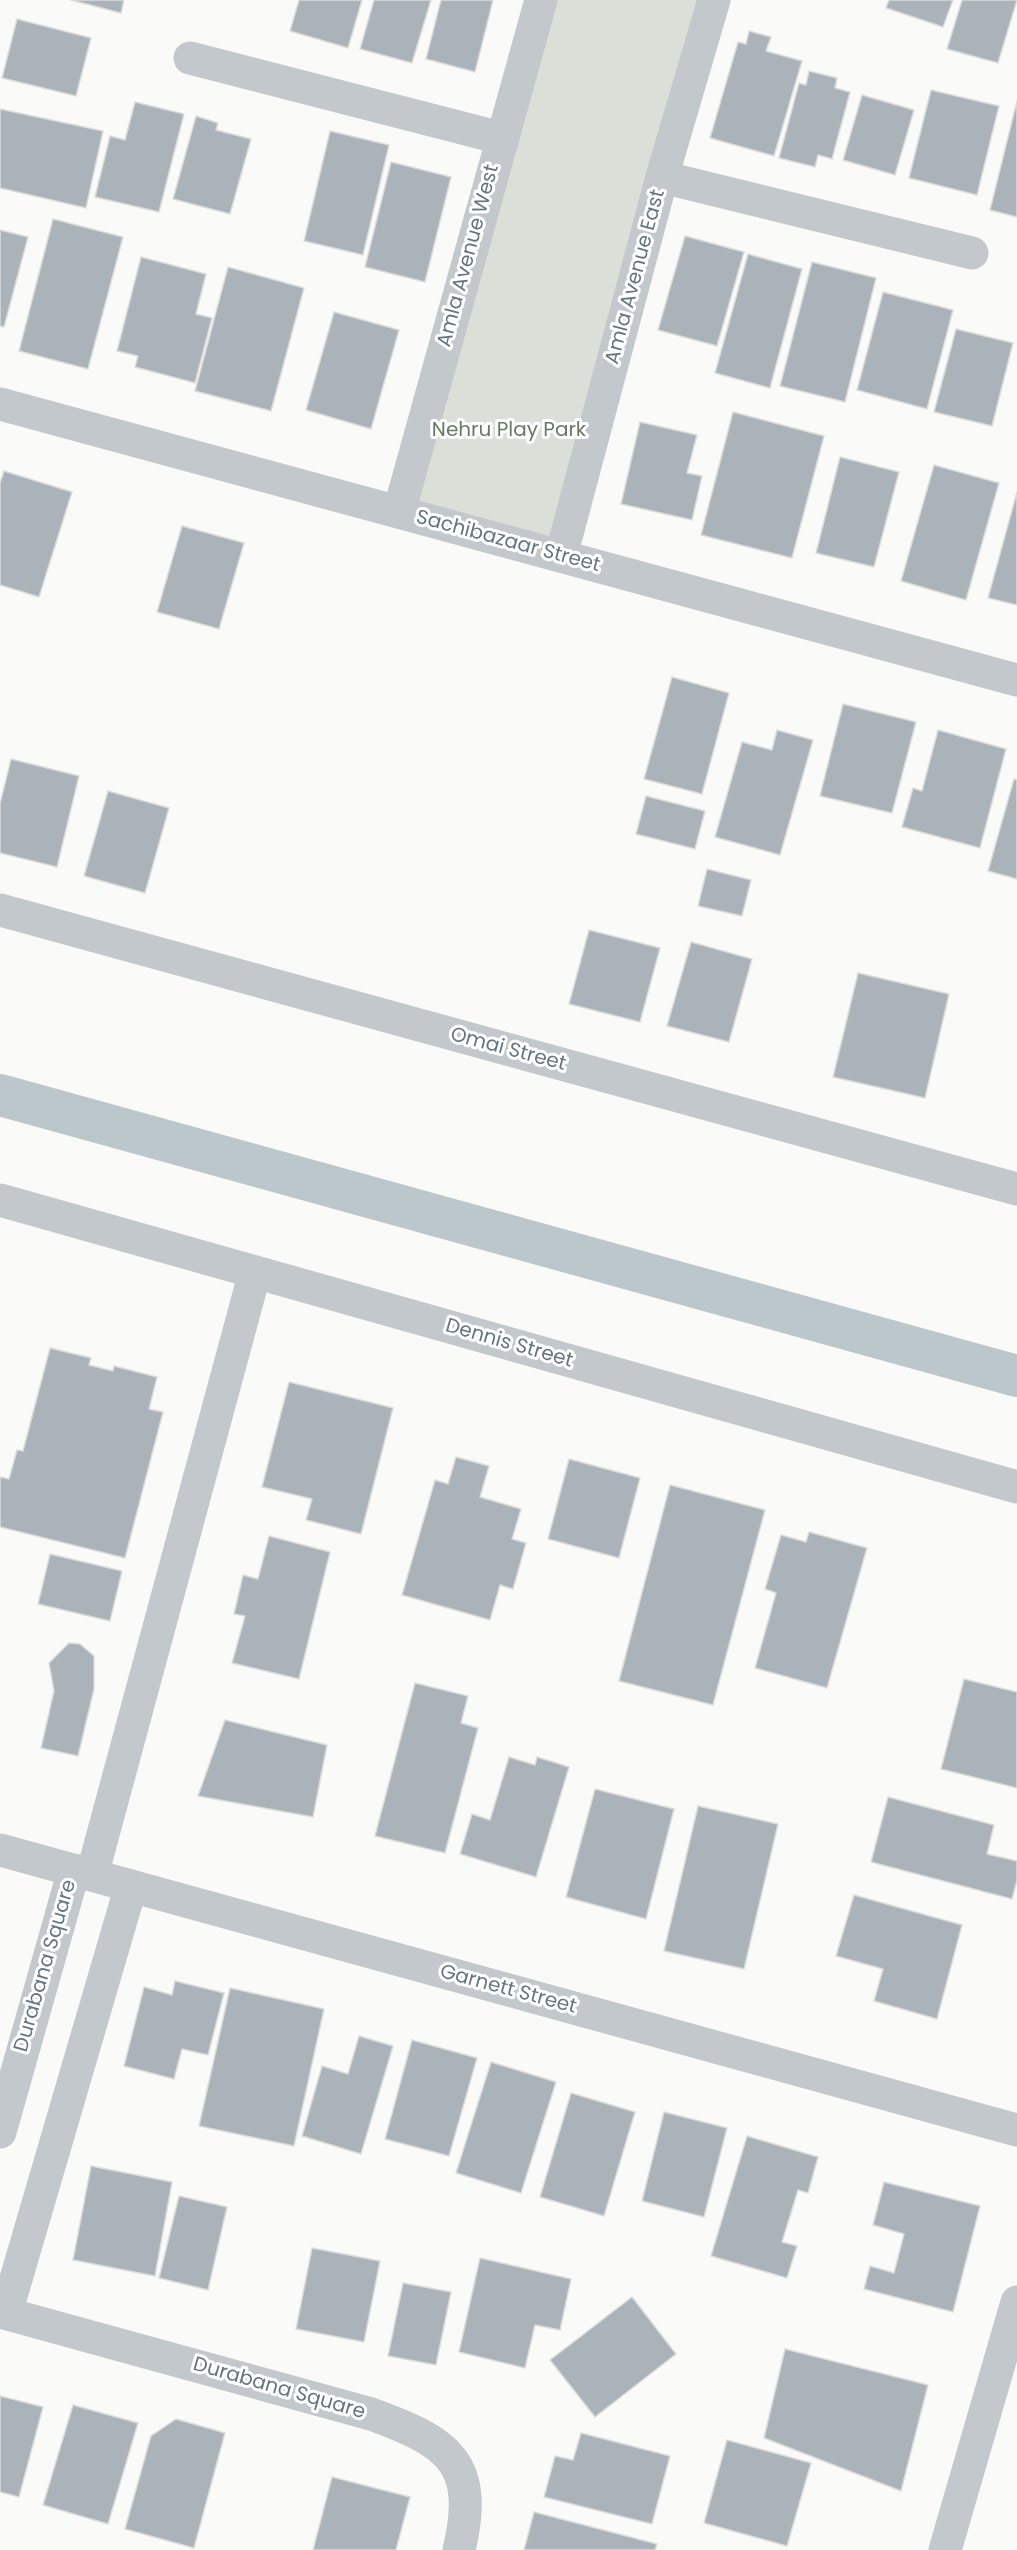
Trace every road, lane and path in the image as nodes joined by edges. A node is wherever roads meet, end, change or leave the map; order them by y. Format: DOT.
graph roads {
  1 [pos="541,0"];
  2 [pos="714,0"];
  3 [pos="190,58"];
  4 [pos="501,138"];
  5 [pos="662,177"];
  6 [pos="972,253"];
  7 [pos="0,404"];
  8 [pos="399,512"];
  9 [pos="561,556"];
  10 [pos="1017,680"];
  11 [pos="0,910"];
  12 [pos="1017,1189"];
  13 [pos="0,1200"];
  14 [pos="255,1272"];
  15 [pos="1017,1487"];
  16 [pos="0,1850"];
  17 [pos="83,1872"];
  18 [pos="131,1886"];
  19 [pos="1017,2130"];
  20 [pos="0,2132"];
  21 [pos="1017,2302"];
  22 [pos="3,2313"];
  23 [pos="459,2550"];
  24 [pos="945,2550"];
  1 -- 4 [label="street, Amla Avenue West"];
  2 -- 5 [label="street, Amla Avenue East"];
  3 -- 4 [label="street"];
  4 -- 8 [label="street, Amla Avenue West"];
  5 -- 6 [label="street"];
  5 -- 9 [label="street, Amla Avenue East"];
  7 -- 8 [label="street, Sachibazaar Street"];
  8 -- 9 [label="street, Sachibazaar Street"];
  9 -- 10 [label="street, Sachibazaar Street"];
  11 -- 12 [label="street, Omai Street"];
  13 -- 14 [label="street, Dennis Street"];
  14 -- 15 [label="street, Dennis Street"];
  14 -- 17 [label="street, Durabana Square"];
  16 -- 17 [label="street, Garnett Street"];
  17 -- 18 [label="street, Garnett Street"];
  17 -- 20 [label="street, Durabana Square"];
  18 -- 19 [label="street, Garnett Street"];
  18 -- 22 [label="street, Durabana Square"];
  21 -- 24 [label="street"];
  22 -- 23 [label="street, Durabana Square"];
}
